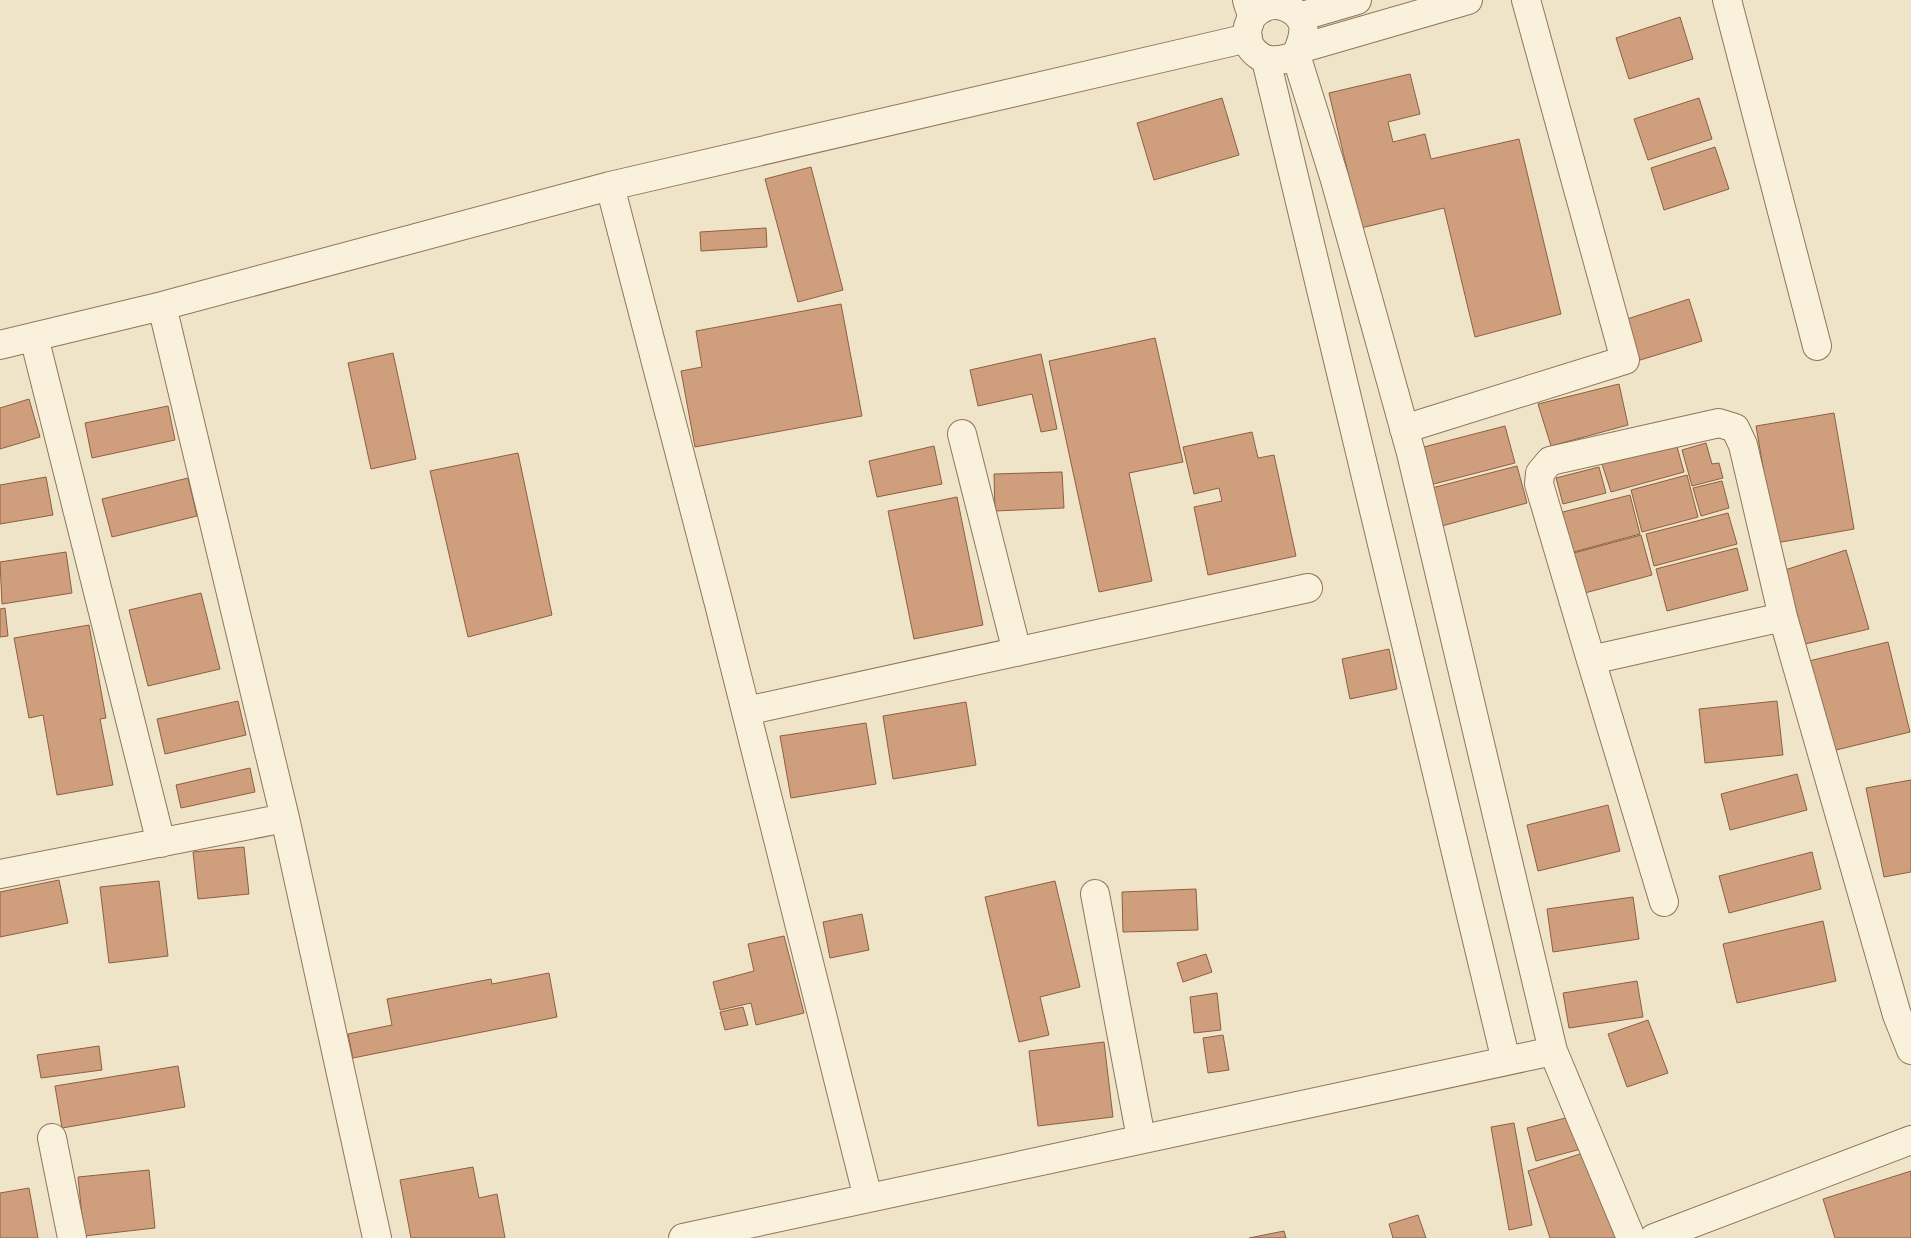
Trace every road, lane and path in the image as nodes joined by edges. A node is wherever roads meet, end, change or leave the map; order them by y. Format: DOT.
graph roads {
  1 [pos="1357,0"];
  2 [pos="1468,0"];
  3 [pos="1526,0"];
  4 [pos="1727,0"];
  5 [pos="1289,8"];
  6 [pos="1249,18"];
  7 [pos="1298,52"];
  8 [pos="1266,60"];
  9 [pos="610,186"];
  10 [pos="162,306"];
  11 [pos="34,337"];
  12 [pos="0,345"];
  13 [pos="1817,346"];
  14 [pos="1404,429"];
  15 [pos="962,434"];
  16 [pos="1308,588"];
  17 [pos="1783,618"];
  18 [pos="1017,652"];
  19 [pos="1591,660"];
  20 [pos="746,711"];
  21 [pos="285,818"];
  22 [pos="161,843"];
  23 [pos="0,874"];
  24 [pos="1095,894"];
  25 [pos="1664,902"];
  26 [pos="1904,1013"];
  27 [pos="1911,1050"];
  28 [pos="1554,1051"];
  29 [pos="1506,1061"];
  30 [pos="52,1138"];
  31 [pos="1141,1138"];
  32 [pos="1911,1140"];
  33 [pos="868,1198"];
  34 [pos="72,1238"];
  35 [pos="377,1238"];
  36 [pos="683,1238"];
  37 [pos="1631,1238"];
  38 [pos="1654,1238"];
  1 -- 5 [label="street"];
  2 -- 7 [label="street"];
  3 -- 14 [label="street"];
  4 -- 13 [label="street"];
  5 -- 6 [label="street"];
  5 -- 7 [label="street"];
  6 -- 8 [label="street"];
  6 -- 9 [label="street"];
  7 -- 8 [label="street"];
  7 -- 14 [label="street"];
  8 -- 29 [label="street"];
  9 -- 10 [label="street"];
  9 -- 20 [label="street"];
  10 -- 11 [label="street"];
  10 -- 21 [label="street"];
  11 -- 12 [label="street"];
  11 -- 22 [label="street"];
  14 -- 28 [label="street"];
  15 -- 18 [label="street"];
  16 -- 18 [label="street"];
  17 -- 19 [label="street"];
  17 -- 19 [label="street"];
  17 -- 26 [label="street"];
  18 -- 20 [label="street"];
  19 -- 25 [label="street"];
  20 -- 33 [label="street"];
  21 -- 22 [label="street"];
  21 -- 35 [label="street"];
  22 -- 23 [label="street"];
  24 -- 31 [label="street"];
  26 -- 27 [label="street"];
  28 -- 29 [label="street"];
  28 -- 37 [label="street"];
  29 -- 31 [label="street"];
  30 -- 34 [label="street"];
  31 -- 33 [label="street"];
  32 -- 38 [label="street"];
  33 -- 36 [label="street"];
}
